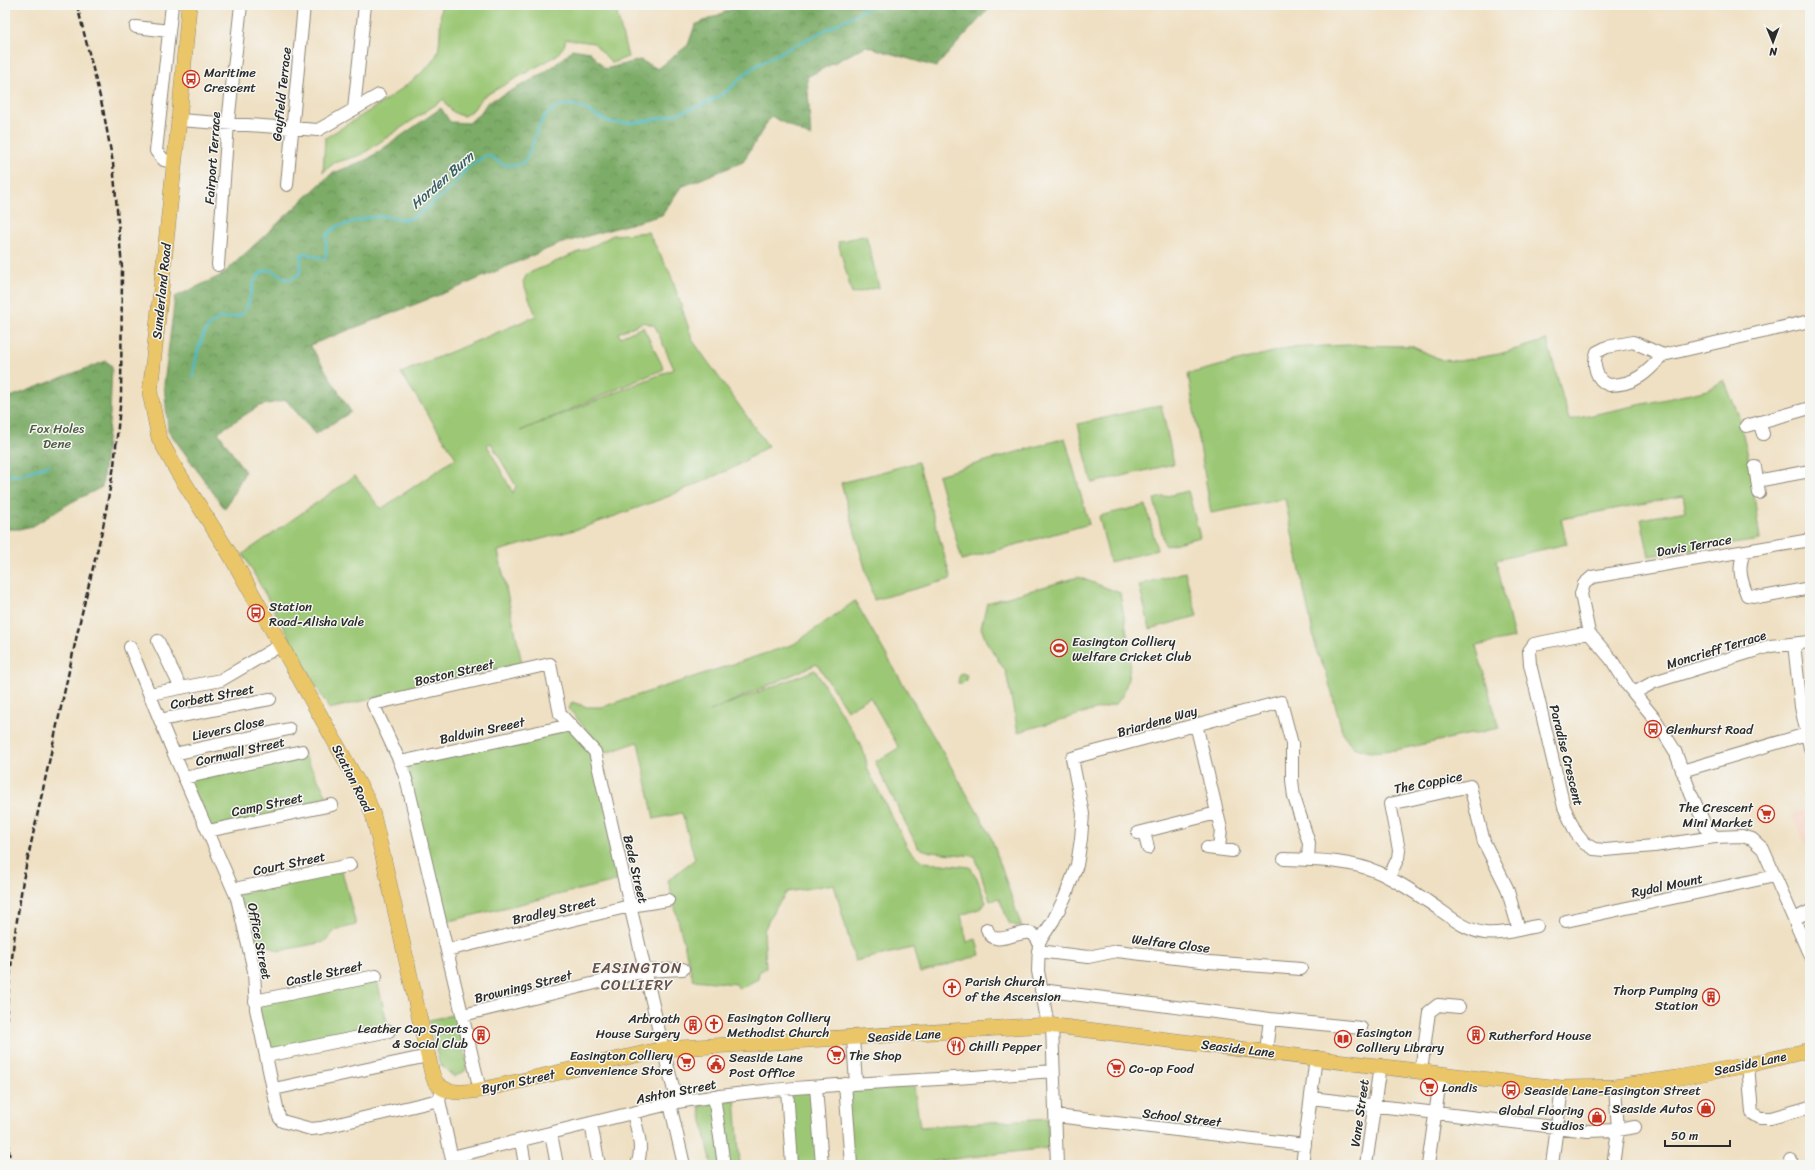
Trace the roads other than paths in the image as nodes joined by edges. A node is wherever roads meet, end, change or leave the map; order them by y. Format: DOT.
graph roads {
  1 [pos="172,5"];
  2 [pos="189,5"];
  3 [pos="241,5"];
  4 [pos="304,5"];
  5 [pos="365,5"];
  6 [pos="136,27"];
  7 [pos="169,31"];
  8 [pos="379,95"];
  9 [pos="354,109"];
  10 [pos="179,120"];
  11 [pos="228,124"];
  12 [pos="292,128"];
  13 [pos="175,162"];
  14 [pos="287,185"];
  15 [pos="218,265"];
  16 [pos="1810,321"];
  17 [pos="1663,355"];
  18 [pos="1810,408"];
  19 [pos="1759,422"];
  20 [pos="1746,426"];
  21 [pos="1763,434"];
  22 [pos="1755,467"];
  23 [pos="1810,471"];
  24 [pos="1757,481"];
  25 [pos="1759,493"];
  26 [pos="1810,540"];
  27 [pos="1745,550"];
  28 [pos="231,556"];
  29 [pos="1810,588"];
  30 [pos="1589,633"];
  31 [pos="158,641"];
  32 [pos="1810,642"];
  33 [pos="1794,644"];
  34 [pos="281,645"];
  35 [pos="130,647"];
  36 [pos="541,666"];
  37 [pos="181,688"];
  38 [pos="1634,693"];
  39 [pos="150,694"];
  40 [pos="270,699"];
  41 [pos="160,720"];
  42 [pos="1196,724"];
  43 [pos="571,725"];
  44 [pos="289,729"];
  45 [pos="1808,734"];
  46 [pos="1810,748"];
  47 [pos="302,751"];
  48 [pos="174,754"];
  49 [pos="400,762"];
  50 [pos="1682,771"];
  51 [pos="184,778"];
  52 [pos="332,805"];
  53 [pos="1217,813"];
  54 [pos="208,831"];
  55 [pos="1715,837"];
  56 [pos="1148,848"];
  57 [pos="1232,851"];
  58 [pos="1284,859"];
  59 [pos="1308,860"];
  60 [pos="350,865"];
  61 [pos="1775,876"];
  62 [pos="1388,877"];
  63 [pos="234,889"];
  64 [pos="668,900"];
  65 [pos="630,906"];
  66 [pos="1810,911"];
  67 [pos="1794,919"];
  68 [pos="1566,921"];
  69 [pos="1536,926"];
  70 [pos="987,930"];
  71 [pos="1519,930"];
  72 [pos="1039,946"];
  73 [pos="447,950"];
  74 [pos="1810,956"];
  75 [pos="683,969"];
  76 [pos="1301,969"];
  77 [pos="645,971"];
  78 [pos="376,976"];
  79 [pos="1041,990"];
  80 [pos="255,1001"];
  81 [pos="1458,1007"];
  82 [pos="463,1015"];
  83 [pos="1270,1019"];
  84 [pos="1050,1025"];
  85 [pos="1361,1028"];
  86 [pos="389,1031"];
  87 [pos="853,1038"];
  88 [pos="663,1049"];
  89 [pos="1810,1050"];
  90 [pos="1266,1051"];
  91 [pos="266,1056"];
  92 [pos="428,1056"];
  93 [pos="1316,1057"];
  94 [pos="1380,1065"];
  95 [pos="1748,1065"];
  96 [pos="1053,1071"];
  97 [pos="1421,1071"];
  98 [pos="1441,1073"];
  99 [pos="851,1084"];
  100 [pos="816,1087"];
  101 [pos="1616,1087"];
  102 [pos="1562,1088"];
  103 [pos="274,1089"];
  104 [pos="787,1089"];
  105 [pos="480,1090"];
  106 [pos="441,1094"];
  107 [pos="714,1096"];
  108 [pos="1311,1098"];
  109 [pos="674,1103"];
  110 [pos="1375,1106"];
  111 [pos="1810,1107"];
  112 [pos="1435,1112"];
  113 [pos="633,1113"];
  114 [pos="1056,1116"];
  115 [pos="591,1124"];
  116 [pos="1635,1127"];
  117 [pos="1557,1128"];
  118 [pos="1618,1130"];
  119 [pos="551,1134"];
  120 [pos="521,1141"];
  121 [pos="1305,1145"];
  122 [pos="453,1161"];
  123 [pos="525,1165"];
  124 [pos="557,1165"];
  125 [pos="599,1165"];
  126 [pos="637,1165"];
  127 [pos="684,1165"];
  128 [pos="724,1165"];
  129 [pos="792,1165"];
  130 [pos="822,1165"];
  131 [pos="851,1165"];
  132 [pos="1057,1165"];
  133 [pos="1302,1165"];
  134 [pos="1366,1165"];
  135 [pos="1428,1165"];
  136 [pos="1552,1165"];
  137 [pos="1613,1165"];
  1 -- 7 [label="street"];
  2 -- 10 [label="main road, Sunderland Road"];
  3 -- 11 [label="street, Fairport Terrace"];
  4 -- 12 [label="street, Gayfield Terrace"];
  5 -- 9 [label="street"];
  6 -- 7 [label="street"];
  7 -- 13 [label="street"];
  8 -- 9 [label="street"];
  9 -- 12 [label="street"];
  10 -- 11 [label="street"];
  10 -- 13 [label="main road, Sunderland Road"];
  11 -- 12 [label="street"];
  11 -- 15 [label="street, Fairport Terrace"];
  12 -- 14 [label="street, Gayfield Terrace"];
  13 -- 28 [label="main road, Sunderland Road"];
  16 -- 17 [label="street"];
  17 -- 17 [label="street"];
  18 -- 19 [label="street"];
  19 -- 20 [label="street"];
  19 -- 21 [label="street"];
  22 -- 24 [label="street"];
  23 -- 24 [label="street"];
  24 -- 25 [label="street"];
  26 -- 27 [label="street, Davis Terrace"];
  27 -- 29 [label="street"];
  27 -- 30 [label="street, Davis Terrace"];
  28 -- 34 [label="main road, Station Road"];
  30 -- 38 [label="street"];
  30 -- 55 [label="street, Paradise Crescent"];
  31 -- 37 [label="street"];
  32 -- 33 [label="street, Moncrieff Terrace"];
  33 -- 38 [label="street, Moncrieff Terrace"];
  33 -- 45 [label="street"];
  34 -- 37 [label="street"];
  34 -- 92 [label="main road, Station Road"];
  35 -- 39 [label="street, Office Street"];
  36 -- 43 [label="street, Bede Street"];
  36 -- 49 [label="street, Boston Street"];
  37 -- 39 [label="street"];
  38 -- 50 [label="street"];
  39 -- 41 [label="street, Office Street"];
  40 -- 41 [label="street, Corbett Street"];
  41 -- 48 [label="street, Office Street"];
  42 -- 53 [label="street"];
  42 -- 59 [label="street, Briardene Way"];
  42 -- 72 [label="street, Briardene Way"];
  43 -- 49 [label="street, Baldwin Sreeet"];
  43 -- 65 [label="street, Bede Street"];
  44 -- 48 [label="street, Lievers Close"];
  45 -- 46 [label="street"];
  45 -- 50 [label="street"];
  47 -- 51 [label="street, Cornwall Street"];
  48 -- 51 [label="street, Office Street"];
  49 -- 73 [label="street"];
  50 -- 55 [label="street"];
  51 -- 54 [label="street, Office Street"];
  52 -- 54 [label="street, Camp Street"];
  53 -- 56 [label="street"];
  53 -- 57 [label="street"];
  54 -- 63 [label="street, Office Street"];
  55 -- 61 [label="street, Paradise Crescent"];
  58 -- 59 [label="street"];
  59 -- 62 [label="street"];
  60 -- 63 [label="street, Court Street"];
  61 -- 67 [label="street, Paradise Crescent"];
  61 -- 68 [label="street, Rydal Mount"];
  62 -- 71 [label="street"];
  62 -- 71 [label="street, The Coppice"];
  63 -- 80 [label="street, Office Street"];
  64 -- 65 [label="street, Bradley Street"];
  65 -- 73 [label="street, Bradley Street"];
  65 -- 77 [label="street, Bede Street"];
  66 -- 67 [label="street"];
  67 -- 74 [label="street, Paradise Crescent"];
  69 -- 71 [label="street"];
  70 -- 72 [label="street, Welfare Close"];
  72 -- 76 [label="street, Welfare Close"];
  72 -- 79 [label="street"];
  73 -- 82 [label="street"];
  75 -- 77 [label="street, Brownings Street"];
  77 -- 82 [label="street, Brownings Street"];
  77 -- 88 [label="street, Bede Street"];
  78 -- 80 [label="street, Castle Street"];
  79 -- 83 [label="street"];
  79 -- 84 [label="street"];
  80 -- 91 [label="street, Office Street"];
  81 -- 97 [label="street"];
  82 -- 105 [label="street"];
  83 -- 85 [label="street"];
  83 -- 90 [label="street"];
  84 -- 87 [label="main road, Seaside Lane"];
  84 -- 90 [label="main road, Seaside Lane"];
  84 -- 96 [label="street"];
  86 -- 91 [label="street"];
  87 -- 88 [label="main road, Seaside Lane"];
  87 -- 99 [label="street"];
  88 -- 105 [label="main road, Byron Street"];
  88 -- 109 [label="street, Bede Street"];
  89 -- 95 [label="main road, Seaside Lane"];
  90 -- 93 [label="main road, Seaside Lane"];
  91 -- 103 [label="street, Office Street"];
  92 -- 103 [label="street"];
  92 -- 106 [label="main road, Station Road"];
  93 -- 94 [label="main road, Seaside Lane"];
  93 -- 108 [label="street"];
  94 -- 97 [label="main road, Seaside Lane"];
  94 -- 110 [label="street, Vane Street"];
  95 -- 101 [label="main road, Seaside Lane"];
  95 -- 111 [label="street"];
  96 -- 99 [label="street, Ashton Street"];
  96 -- 114 [label="street"];
  97 -- 98 [label="main road, Seaside Lane"];
  98 -- 102 [label="main road, Seaside Lane"];
  98 -- 112 [label="street"];
  99 -- 100 [label="street, Ashton Street"];
  99 -- 131 [label="street"];
  100 -- 104 [label="street, Ashton Street"];
  100 -- 130 [label="street"];
  101 -- 102 [label="main road, Seaside Lane"];
  101 -- 118 [label="street"];
  102 -- 117 [label="street"];
  103 -- 106 [label="street, Office Street"];
  104 -- 107 [label="street, Ashton Street"];
  104 -- 129 [label="street"];
  105 -- 106 [label="main road, Byron Street"];
  106 -- 122 [label="street"];
  107 -- 109 [label="street, Ashton Street"];
  107 -- 128 [label="street"];
  108 -- 110 [label="street"];
  108 -- 121 [label="street"];
  109 -- 113 [label="street, Ashton Street"];
  109 -- 127 [label="street, Bede Street"];
  110 -- 112 [label="street"];
  110 -- 134 [label="street, Vane Street"];
  112 -- 117 [label="street"];
  112 -- 135 [label="street"];
  113 -- 115 [label="street, Ashton Street"];
  113 -- 126 [label="street"];
  114 -- 121 [label="street, School Street"];
  114 -- 132 [label="street"];
  115 -- 119 [label="street, Ashton Street"];
  115 -- 125 [label="street"];
  116 -- 118 [label="street"];
  117 -- 118 [label="street"];
  117 -- 136 [label="street"];
  118 -- 137 [label="street"];
  119 -- 120 [label="street, Ashton Street"];
  119 -- 124 [label="street"];
  120 -- 122 [label="street, Ashton Street"];
  120 -- 123 [label="street"];
  121 -- 133 [label="street"];
}
